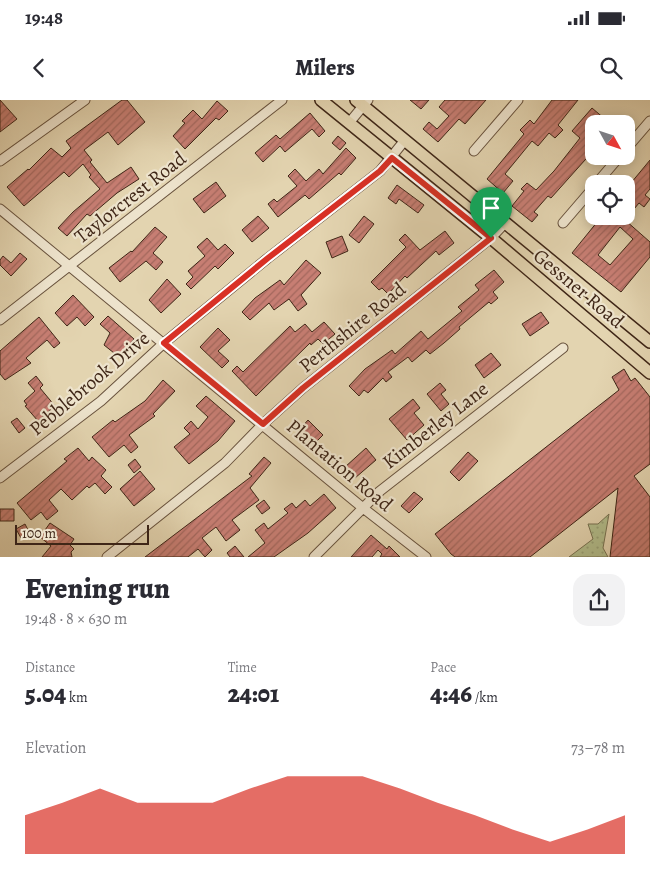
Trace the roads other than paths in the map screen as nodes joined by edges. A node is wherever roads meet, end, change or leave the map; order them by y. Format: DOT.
graph roads {
  1 [pos="85,100"];
  2 [pos="282,100"];
  3 [pos="321,100"];
  4 [pos="518,100"];
  5 [pos="363,102"];
  6 [pos="650,121"];
  7 [pos="349,123"];
  8 [pos="635,138"];
  9 [pos="405,140"];
  10 [pos="474,151"];
  11 [pos="392,158"];
  12 [pos="0,161"];
  13 [pos="612,165"];
  14 [pos="604,175"];
  15 [pos="585,198"];
  16 [pos="0,209"];
  17 [pos="505,222"];
  18 [pos="563,224"];
  19 [pos="491,238"];
  20 [pos="70,266"];
  21 [pos="0,320"];
  22 [pos="650,342"];
  23 [pos="164,343"];
  24 [pos="563,348"];
  25 [pos="650,373"];
  26 [pos="263,424"];
  27 [pos="0,478"];
  28 [pos="363,508"];
  29 [pos="107,557"];
  30 [pos="314,557"];
  31 [pos="426,557"];
  1 -- 12 [label="street"];
  2 -- 20 [label="street, Taylorcrest Road"];
  3 -- 7 [label="main road, Gessner Road"];
  4 -- 10 [label="street"];
  5 -- 7 [label="street"];
  5 -- 9 [label="main road, Gessner Road"];
  6 -- 8 [label="street"];
  7 -- 11 [label="main road, Gessner Road"];
  9 -- 11 [label="street, Pebblebrook Drive"];
  9 -- 17 [label="main road, Gessner Road"];
  11 -- 19 [label="main road, Gessner Road"];
  11 -- 23 [label="street, Pebblebrook Drive"];
  13 -- 14 [label="street"];
  15 -- 18 [label="street"];
  16 -- 20 [label="street, Plantation Road"];
  17 -- 19 [label="street, Perthshire Road"];
  17 -- 22 [label="main road, Gessner Road"];
  19 -- 25 [label="main road, Gessner Road"];
  19 -- 26 [label="street, Perthshire Road"];
  20 -- 21 [label="street, Taylorcrest Road"];
  20 -- 23 [label="street, Plantation Road"];
  23 -- 26 [label="street, Plantation Road"];
  23 -- 27 [label="street, Pebblebrook Drive"];
  24 -- 28 [label="street, Kimberley Lane"];
  26 -- 28 [label="street, Plantation Road"];
  26 -- 29 [label="street, Perthshire Road"];
  28 -- 30 [label="street, Kimberley Lane"];
  28 -- 31 [label="street, Plantation Road"];
}
